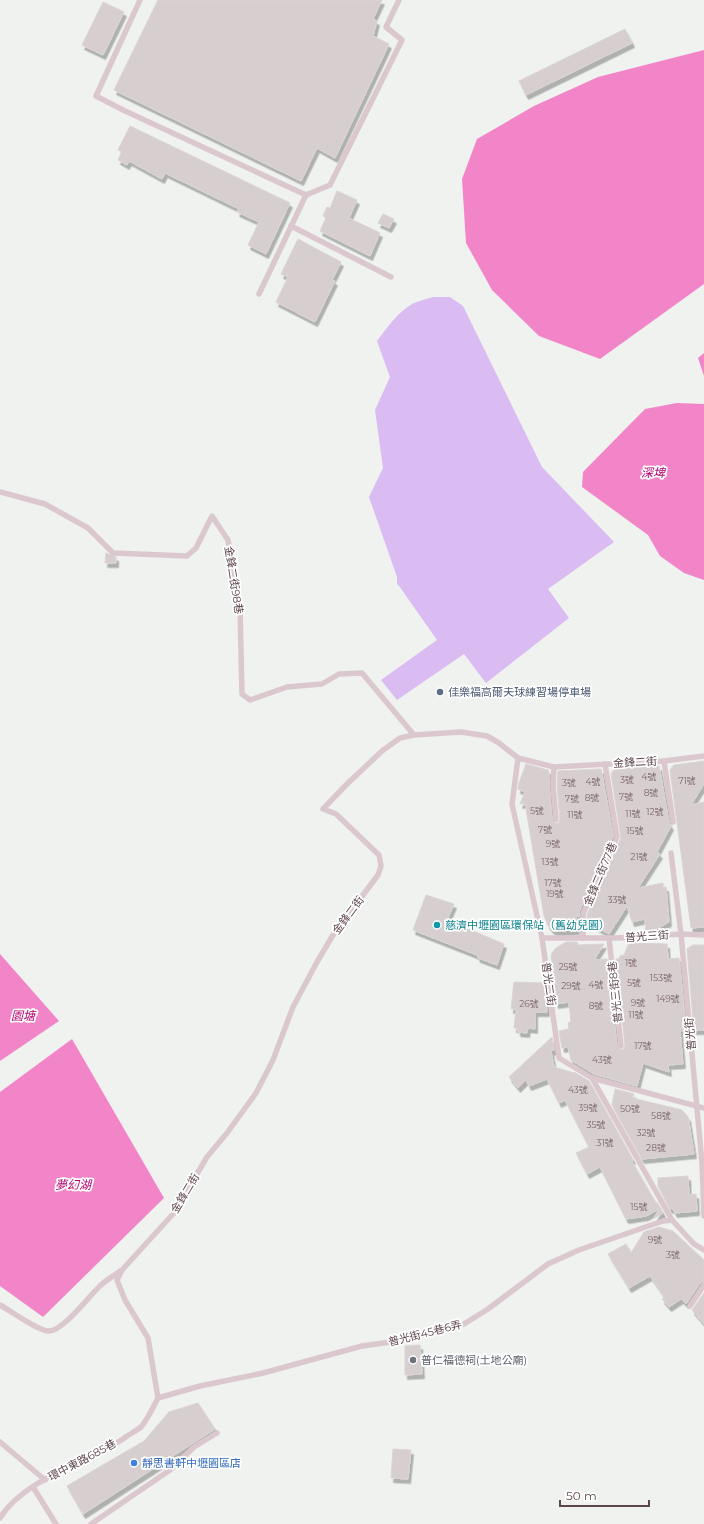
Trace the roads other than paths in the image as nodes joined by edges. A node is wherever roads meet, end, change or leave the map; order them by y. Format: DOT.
graph roads {
  1 [pos="140,0"];
  2 [pos="399,0"];
  3 [pos="306,195"];
  4 [pos="291,226"];
  5 [pos="390,277"];
  6 [pos="260,294"];
  7 [pos="0,492"];
  8 [pos="414,735"];
  9 [pos="704,756"];
  10 [pos="518,758"];
  11 [pos="664,761"];
  12 [pos="605,764"];
  13 [pos="554,767"];
  14 [pos="556,820"];
  15 [pos="673,822"];
  16 [pos="671,853"];
  17 [pos="681,934"];
  18 [pos="704,935"];
  19 [pos="542,938"];
  20 [pos="583,938"];
  21 [pos="609,938"];
  22 [pos="621,1046"];
  23 [pos="592,1078"];
  24 [pos="696,1106"];
  25 [pos="704,1108"];
  26 [pos="703,1163"];
  27 [pos="704,1216"];
  28 [pos="672,1220"];
  29 [pos="704,1250"];
  30 [pos="122,1270"];
  31 [pos="704,1285"];
  32 [pos="0,1305"];
  33 [pos="690,1306"];
  34 [pos="158,1398"];
  35 [pos="217,1433"];
  36 [pos="0,1442"];
  37 [pos="45,1480"];
  38 [pos="33,1487"];
  39 [pos="0,1518"];
  40 [pos="56,1524"];
  41 [pos="91,1524"];
  1 -- 3 [label="lane"];
  2 -- 3 [label="lane"];
  3 -- 4 [label="lane"];
  4 -- 5 [label="lane"];
  4 -- 6 [label="lane"];
  7 -- 8 [label="lane, 金鋒二街98巷"];
  8 -- 10 [label="lane, 金鋒二街"];
  8 -- 30 [label="lane, 金鋒二街"];
  9 -- 11 [label="lane, 金鋒二街"];
  10 -- 13 [label="lane, 金鋒二街"];
  10 -- 19 [label="lane, 普光二街"];
  11 -- 12 [label="lane, 金鋒二街"];
  11 -- 15 [label="lane"];
  12 -- 13 [label="lane, 金鋒二街"];
  12 -- 20 [label="lane, 金鋒二街77巷"];
  13 -- 14 [label="lane"];
  16 -- 17 [label="lane, 普光街"];
  17 -- 18 [label="lane, 普光三街"];
  17 -- 21 [label="lane, 普光三街"];
  17 -- 24 [label="lane, 普光街"];
  19 -- 20 [label="lane, 普光三街"];
  19 -- 23 [label="lane, 普光二街"];
  20 -- 21 [label="lane, 普光三街"];
  21 -- 22 [label="lane, 普光三街8巷"];
  23 -- 24 [label="lane, 普光二街"];
  23 -- 28 [label="lane"];
  24 -- 25 [label="lane, 普光二街"];
  24 -- 26 [label="lane, 普光街"];
  26 -- 27 [label="lane, 普光街"];
  28 -- 29 [label="lane"];
  28 -- 34 [label="lane, 普光街45巷6弄"];
  30 -- 32 [label="lane"];
  30 -- 34 [label="lane"];
  31 -- 33 [label="lane"];
  34 -- 37 [label="lane, 環中東路685巷"];
  35 -- 41 [label="lane"];
  36 -- 37 [label="lane"];
  37 -- 38 [label="lane, 環中東路685巷"];
  38 -- 39 [label="lane, 環中東路685巷"];
  38 -- 40 [label="lane"];
}
